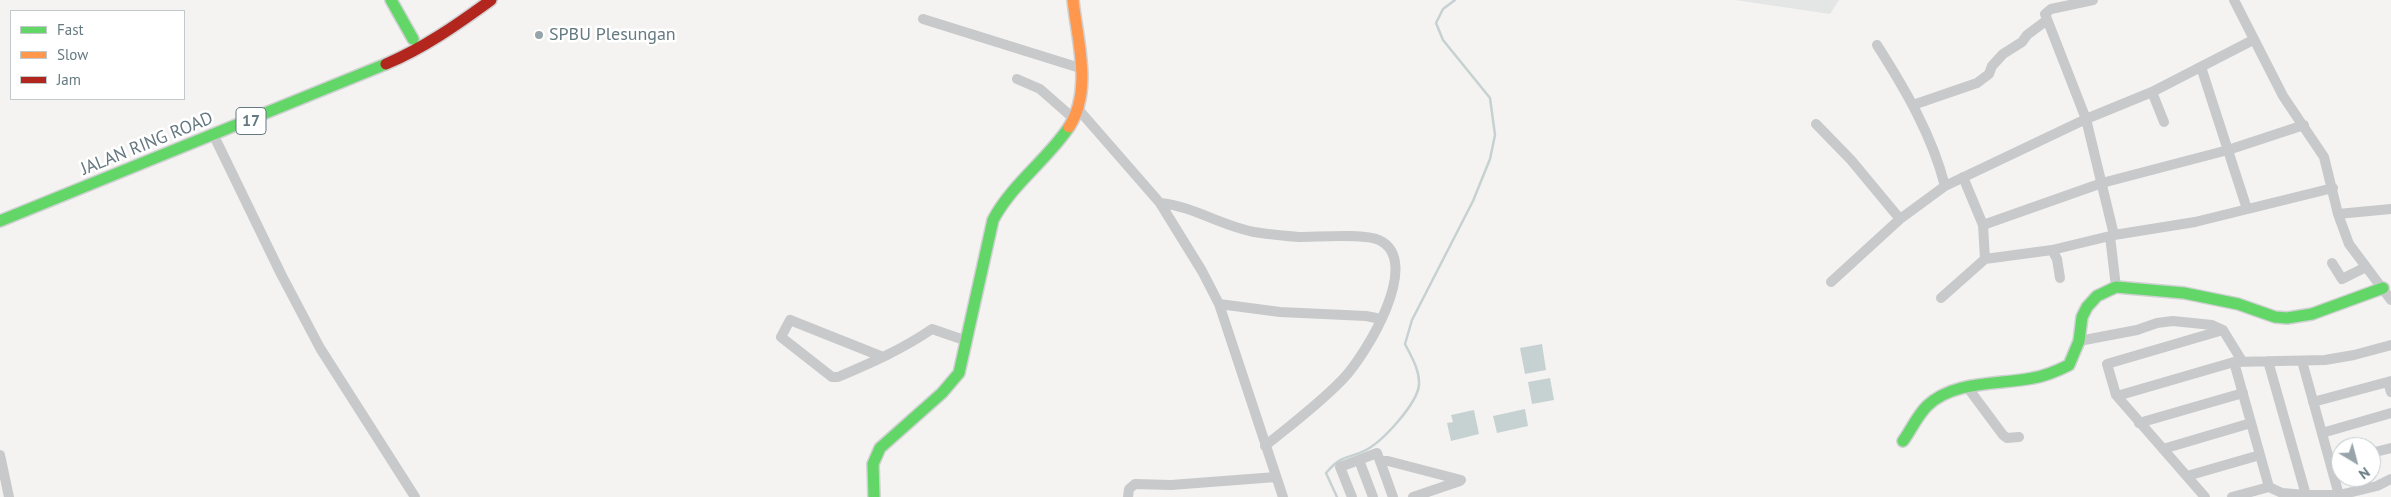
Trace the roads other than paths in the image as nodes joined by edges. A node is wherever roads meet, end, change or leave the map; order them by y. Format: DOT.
graph roads {
  1 [pos="391,0"];
  2 [pos="473,0"];
  3 [pos="491,0"];
  4 [pos="1073,0"];
  5 [pos="2093,0"];
  6 [pos="2234,0"];
  7 [pos="923,19"];
  8 [pos="2047,20"];
  9 [pos="413,39"];
  10 [pos="2253,40"];
  11 [pos="1877,44"];
  12 [pos="2201,67"];
  13 [pos="1080,68"];
  14 [pos="1017,79"];
  15 [pos="2152,92"];
  16 [pos="1913,105"];
  17 [pos="1076,113"];
  18 [pos="2086,119"];
  19 [pos="2164,122"];
  20 [pos="1816,124"];
  21 [pos="2304,125"];
  22 [pos="214,136"];
  23 [pos="2228,150"];
  24 [pos="1963,177"];
  25 [pos="2102,183"];
  26 [pos="1945,186"];
  27 [pos="2333,188"];
  28 [pos="1160,203"];
  29 [pos="0,209"];
  30 [pos="2247,209"];
  31 [pos="2391,209"];
  32 [pos="2338,214"];
  33 [pos="1900,219"];
  34 [pos="0,221"];
  35 [pos="1983,225"];
  36 [pos="2112,236"];
  37 [pos="2052,250"];
  38 [pos="1985,258"];
  39 [pos="2332,262"];
  40 [pos="2366,267"];
  41 [pos="2060,278"];
  42 [pos="1830,282"];
  43 [pos="2116,287"];
  44 [pos="2383,288"];
  45 [pos="1941,298"];
  46 [pos="2391,300"];
  47 [pos="1219,304"];
  48 [pos="1381,319"];
  49 [pos="2223,330"];
  50 [pos="967,341"];
  51 [pos="2079,341"];
  52 [pos="2391,345"];
  53 [pos="883,357"];
  54 [pos="2238,361"];
  55 [pos="2268,361"];
  56 [pos="2302,361"];
  57 [pos="2390,385"];
  58 [pos="1968,388"];
  59 [pos="2243,393"];
  60 [pos="2117,396"];
  61 [pos="2313,402"];
  62 [pos="2391,413"];
  63 [pos="2139,422"];
  64 [pos="2251,423"];
  65 [pos="2322,433"];
  66 [pos="2018,437"];
  67 [pos="1903,441"];
  68 [pos="1265,446"];
  69 [pos="2163,449"];
  70 [pos="2331,452"];
  71 [pos="0,455"];
  72 [pos="2260,455"];
  73 [pos="1359,460"];
  74 [pos="1380,462"];
  75 [pos="2187,476"];
  76 [pos="1277,479"];
  77 [pos="2391,479"];
  78 [pos="2269,487"];
  79 [pos="2338,487"];
  80 [pos="1431,494"];
  81 [pos="2306,495"];
  82 [pos="2339,495"];
  83 [pos="9,497"];
  84 [pos="415,497"];
  85 [pos="874,497"];
  86 [pos="1128,497"];
  87 [pos="1283,497"];
  88 [pos="1352,497"];
  89 [pos="1373,497"];
  90 [pos="1393,497"];
  91 [pos="1413,497"];
  92 [pos="2205,497"];
  93 [pos="2232,497"];
  1 -- 9 [label="main road"];
  2 -- 9 [label="main road, JALAN RING ROAD / 17"];
  3 -- 22 [label="main road, JALAN RING ROAD / 17"];
  4 -- 13 [label="main road"];
  5 -- 8 [label="street"];
  6 -- 10 [label="street"];
  7 -- 13 [label="street"];
  8 -- 16 [label="street"];
  8 -- 18 [label="street"];
  9 -- 29 [label="main road, JALAN RING ROAD / 17"];
  10 -- 12 [label="street"];
  10 -- 21 [label="street"];
  11 -- 16 [label="street"];
  12 -- 15 [label="street"];
  12 -- 23 [label="street"];
  13 -- 17 [label="main road"];
  14 -- 17 [label="street"];
  15 -- 18 [label="street"];
  15 -- 19 [label="street"];
  16 -- 26 [label="street"];
  17 -- 28 [label="street"];
  17 -- 50 [label="main road"];
  18 -- 24 [label="street"];
  18 -- 25 [label="street"];
  20 -- 33 [label="street"];
  21 -- 23 [label="street"];
  21 -- 27 [label="street"];
  22 -- 34 [label="main road, JALAN RING ROAD / 17"];
  22 -- 84 [label="street"];
  23 -- 25 [label="street"];
  23 -- 30 [label="street"];
  24 -- 26 [label="street"];
  24 -- 35 [label="street"];
  25 -- 35 [label="street"];
  25 -- 36 [label="street"];
  26 -- 33 [label="street"];
  27 -- 30 [label="street"];
  27 -- 32 [label="street"];
  28 -- 47 [label="street"];
  28 -- 48 [label="street"];
  30 -- 36 [label="street"];
  31 -- 32 [label="street"];
  32 -- 40 [label="street"];
  33 -- 42 [label="street"];
  35 -- 38 [label="street"];
  36 -- 37 [label="street"];
  36 -- 43 [label="street"];
  37 -- 38 [label="street"];
  37 -- 41 [label="street"];
  38 -- 45 [label="street"];
  39 -- 40 [label="street"];
  40 -- 44 [label="street"];
  43 -- 44 [label="main road"];
  43 -- 51 [label="main road"];
  44 -- 46 [label="street"];
  47 -- 48 [label="street"];
  47 -- 68 [label="street"];
  48 -- 68 [label="street"];
  49 -- 51 [label="street"];
  49 -- 54 [label="street"];
  49 -- 60 [label="street"];
  50 -- 53 [label="street"];
  50 -- 85 [label="main road"];
  51 -- 58 [label="main road"];
  52 -- 56 [label="street"];
  53 -- 53 [label="street"];
  54 -- 55 [label="street"];
  54 -- 59 [label="street"];
  54 -- 60 [label="street"];
  55 -- 56 [label="street"];
  55 -- 81 [label="street"];
  56 -- 61 [label="street"];
  57 -- 61 [label="street"];
  58 -- 66 [label="street"];
  58 -- 67 [label="main road"];
  59 -- 63 [label="street"];
  59 -- 64 [label="street"];
  60 -- 63 [label="street"];
  61 -- 65 [label="street"];
  62 -- 65 [label="street"];
  63 -- 69 [label="street"];
  64 -- 69 [label="street"];
  64 -- 72 [label="street"];
  65 -- 70 [label="street"];
  68 -- 76 [label="street"];
  69 -- 75 [label="street"];
  71 -- 83 [label="street"];
  72 -- 75 [label="street"];
  72 -- 78 [label="street"];
  73 -- 74 [label="street"];
  73 -- 88 [label="street"];
  73 -- 89 [label="street"];
  74 -- 80 [label="street"];
  74 -- 90 [label="street"];
  75 -- 92 [label="street"];
  76 -- 86 [label="street"];
  76 -- 87 [label="street"];
  77 -- 82 [label="street"];
  78 -- 81 [label="street"];
  78 -- 93 [label="street"];
  79 -- 82 [label="street"];
  80 -- 91 [label="street"];
  81 -- 82 [label="street"];
}
